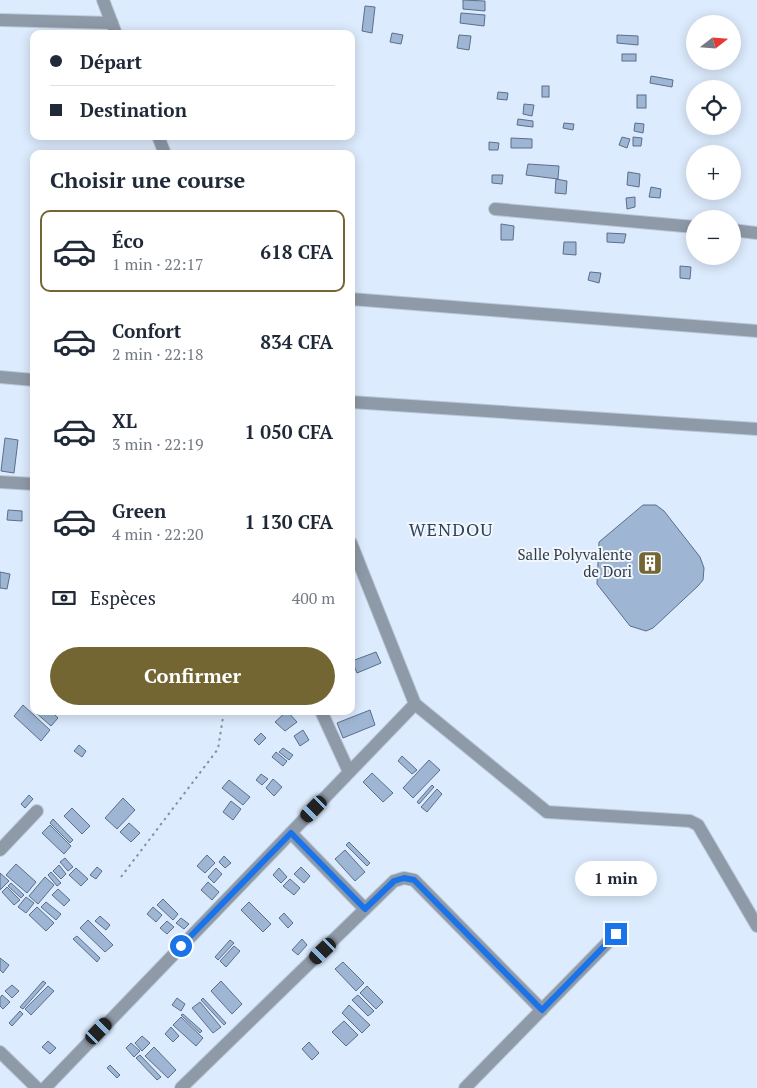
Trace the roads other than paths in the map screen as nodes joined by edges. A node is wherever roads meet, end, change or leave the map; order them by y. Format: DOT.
graph roads {
  1 [pos="103,0"];
  2 [pos="0,20"];
  3 [pos="114,28"];
  4 [pos="495,209"];
  5 [pos="686,226"];
  6 [pos="741,231"];
  7 [pos="757,233"];
  8 [pos="355,299"];
  9 [pos="757,331"];
  10 [pos="0,377"];
  11 [pos="30,380"];
  12 [pos="355,402"];
  13 [pos="757,425"];
  14 [pos="0,482"];
  15 [pos="30,484"];
  16 [pos="355,554"];
  17 [pos="415,704"];
  18 [pos="323,715"];
  19 [pos="349,772"];
  20 [pos="37,811"];
  21 [pos="291,833"];
  22 [pos="0,850"];
  23 [pos="365,909"];
  24 [pos="757,926"];
  25 [pos="616,934"];
  26 [pos="542,1010"];
  27 [pos="0,1052"];
  28 [pos="38,1088"];
  29 [pos="44,1088"];
  30 [pos="181,1088"];
  31 [pos="465,1088"];
  1 -- 3 [label="street"];
  2 -- 3 [label="street"];
  4 -- 5 [label="street"];
  6 -- 7 [label="street"];
  8 -- 9 [label="street"];
  10 -- 11 [label="street"];
  12 -- 13 [label="street"];
  14 -- 15 [label="street"];
  16 -- 17 [label="street"];
  17 -- 19 [label="street"];
  17 -- 24 [label="street"];
  18 -- 19 [label="street"];
  19 -- 21 [label="street"];
  20 -- 22 [label="street"];
  21 -- 23 [label="street"];
  21 -- 29 [label="street"];
  23 -- 26 [label="street"];
  23 -- 30 [label="street"];
  25 -- 26 [label="street"];
  26 -- 31 [label="street"];
  27 -- 28 [label="street"];
}
